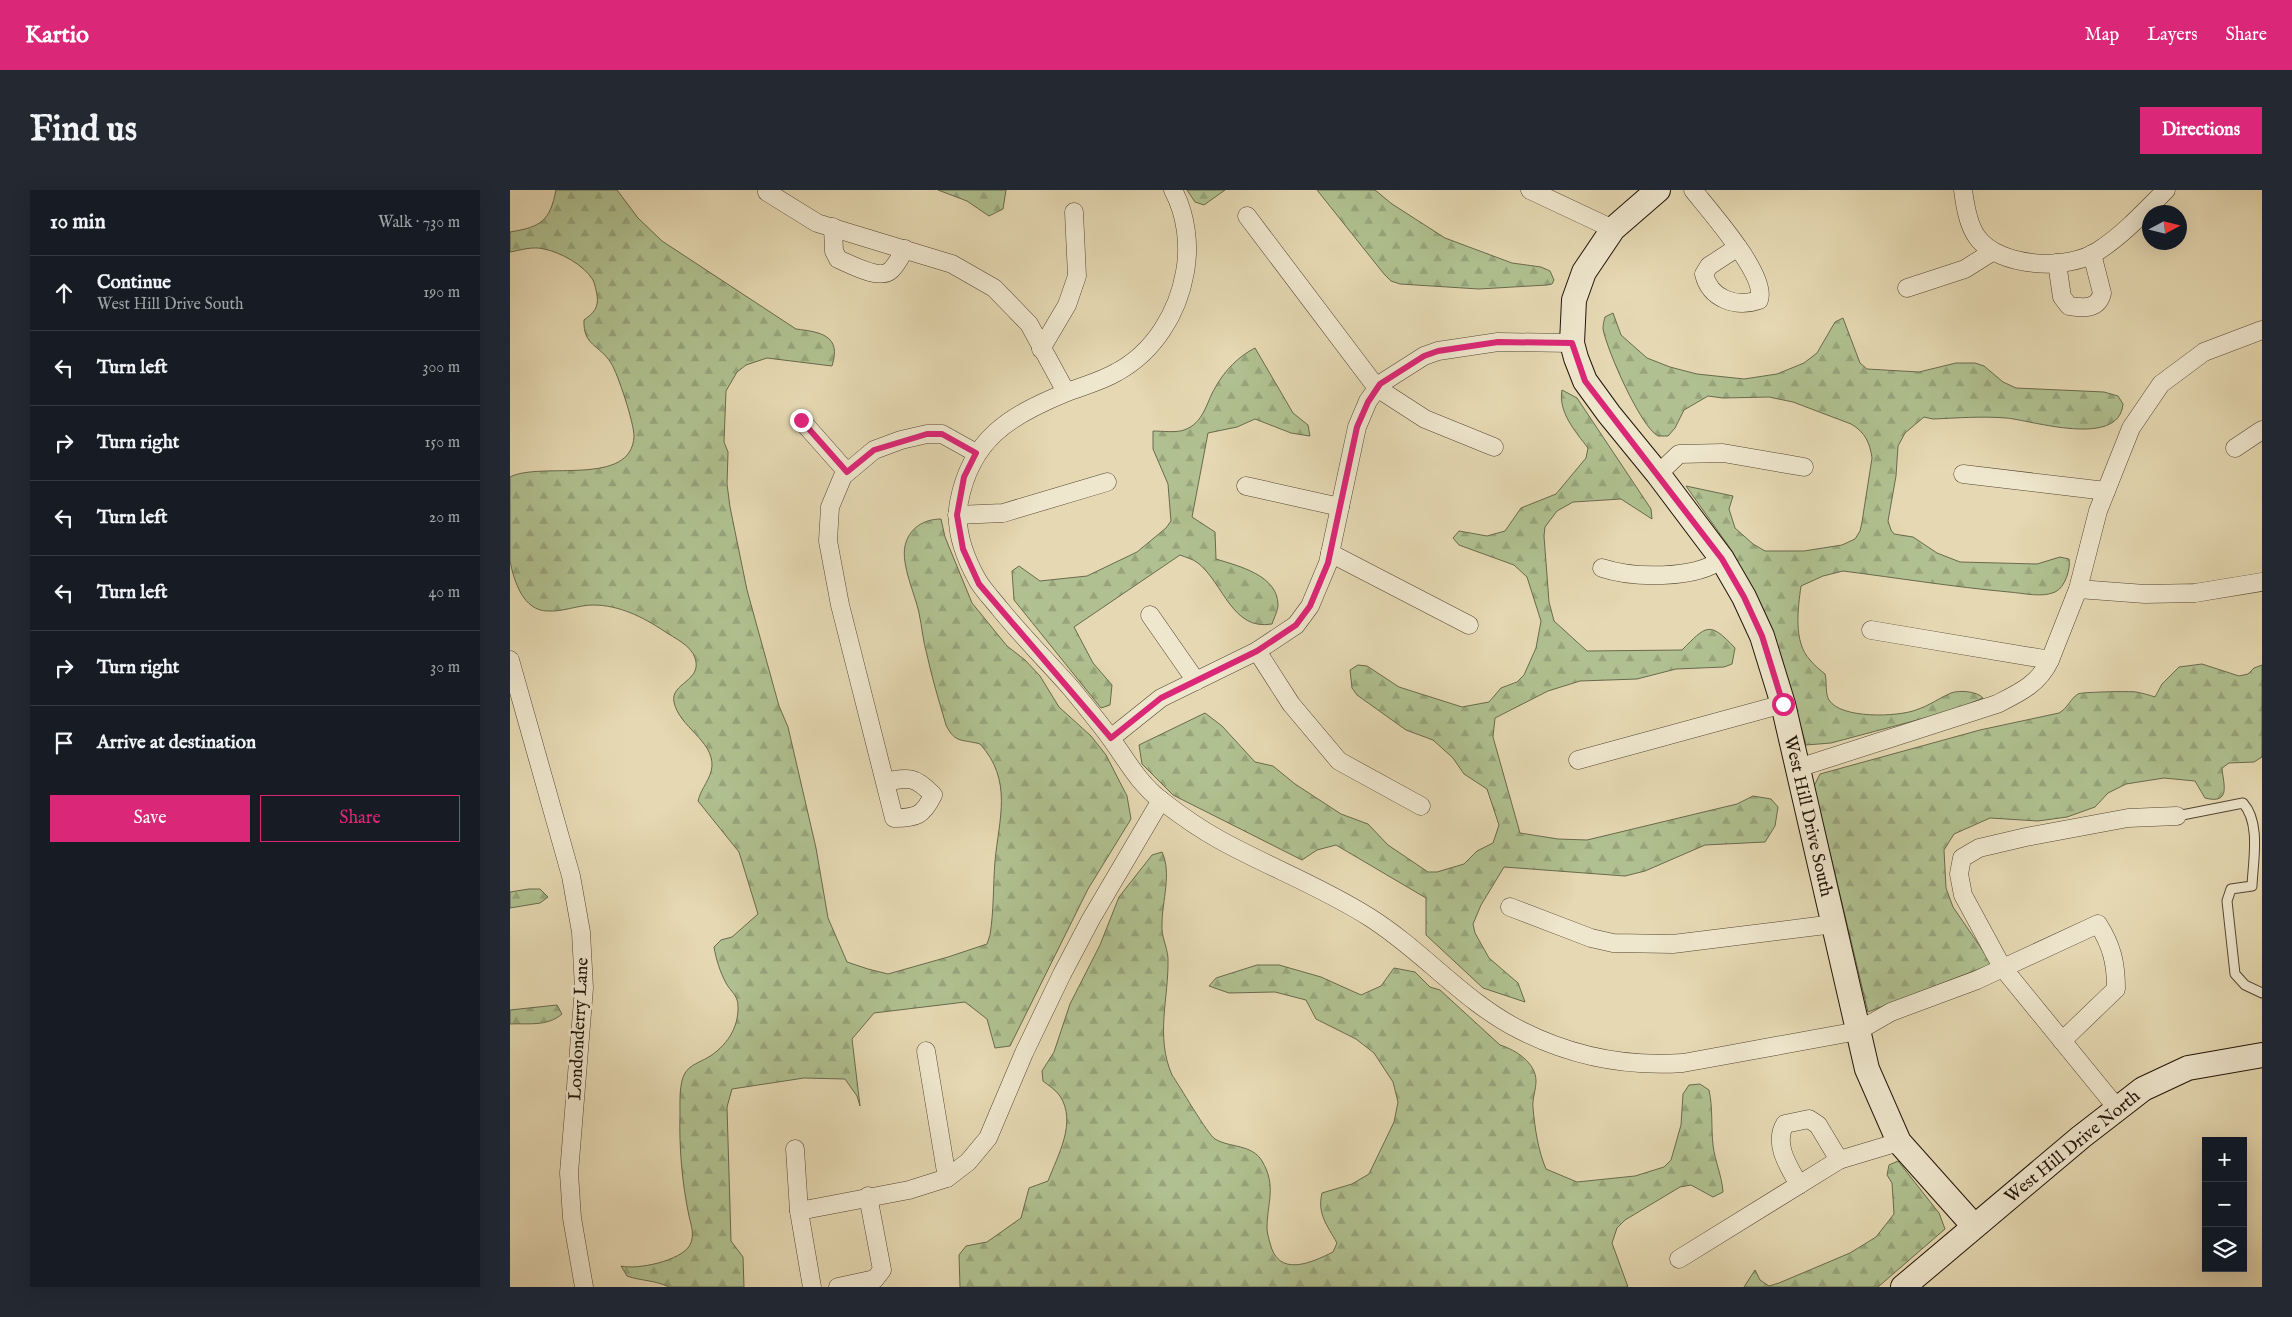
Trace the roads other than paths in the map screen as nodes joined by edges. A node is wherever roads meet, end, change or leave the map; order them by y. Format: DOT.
graph roads {
  1 [pos="1173,190"];
  2 [pos="1530,190"];
  3 [pos="1658,190"];
  4 [pos="1693,190"];
  5 [pos="1962,190"];
  6 [pos="2166,190"];
  7 [pos="767,191"];
  8 [pos="1074,212"];
  9 [pos="1248,216"];
  10 [pos="834,227"];
  11 [pos="1613,229"];
  12 [pos="1738,247"];
  13 [pos="905,249"];
  14 [pos="1992,252"];
  15 [pos="2092,254"];
  16 [pos="2057,263"];
  17 [pos="1907,288"];
  18 [pos="2262,330"];
  19 [pos="1572,343"];
  20 [pos="1041,349"];
  21 [pos="1377,388"];
  22 [pos="1066,392"];
  23 [pos="801,420"];
  24 [pos="2262,430"];
  25 [pos="1494,447"];
  26 [pos="2235,448"];
  27 [pos="976,453"];
  28 [pos="1804,467"];
  29 [pos="847,472"];
  30 [pos="1658,474"];
  31 [pos="1963,474"];
  32 [pos="1107,482"];
  33 [pos="1246,486"];
  34 [pos="2106,491"];
  35 [pos="1340,507"];
  36 [pos="957,515"];
  37 [pos="1330,553"];
  38 [pos="1722,559"];
  39 [pos="1602,568"];
  40 [pos="2262,582"];
  41 [pos="2078,589"];
  42 [pos="1150,615"];
  43 [pos="1469,626"];
  44 [pos="1871,630"];
  45 [pos="1257,651"];
  46 [pos="510,660"];
  47 [pos="2050,660"];
  48 [pos="1196,681"];
  49 [pos="1783,704"];
  50 [pos="1111,738"];
  51 [pos="1578,760"];
  52 [pos="1798,768"];
  53 [pos="885,782"];
  54 [pos="1161,800"];
  55 [pos="1421,806"];
  56 [pos="2177,816"];
  57 [pos="1510,907"];
  58 [pos="1834,924"];
  59 [pos="2002,966"];
  60 [pos="2262,993"];
  61 [pos="1858,1031"];
  62 [pos="2062,1041"];
  63 [pos="926,1051"];
  64 [pos="2262,1055"];
  65 [pos="2117,1108"];
  66 [pos="1899,1142"];
  67 [pos="795,1149"];
  68 [pos="1839,1160"];
  69 [pos="947,1178"];
  70 [pos="1799,1185"];
  71 [pos="868,1196"];
  72 [pos="799,1211"];
  73 [pos="1974,1226"];
  74 [pos="1679,1259"];
  75 [pos="584,1287"];
  76 [pos="812,1287"];
  77 [pos="838,1287"];
  78 [pos="1903,1287"];
  1 -- 22 [label="street"];
  2 -- 11 [label="street"];
  3 -- 11 [label="street, West Hill Drive South"];
  4 -- 12 [label="street"];
  5 -- 14 [label="street"];
  6 -- 15 [label="street"];
  7 -- 10 [label="street"];
  8 -- 20 [label="street"];
  9 -- 21 [label="street"];
  10 -- 13 [label="street"];
  10 -- 13 [label="street"];
  11 -- 19 [label="street, West Hill Drive South"];
  13 -- 20 [label="street"];
  14 -- 16 [label="street"];
  14 -- 17 [label="street"];
  15 -- 16 [label="street"];
  15 -- 16 [label="street"];
  18 -- 34 [label="street"];
  19 -- 21 [label="street"];
  19 -- 30 [label="street, West Hill Drive South"];
  20 -- 22 [label="street"];
  21 -- 25 [label="street"];
  21 -- 35 [label="street"];
  22 -- 27 [label="street"];
  23 -- 29 [label="street"];
  24 -- 26 [label="street"];
  27 -- 29 [label="street"];
  27 -- 36 [label="street"];
  28 -- 30 [label="street"];
  29 -- 53 [label="street"];
  30 -- 38 [label="street, West Hill Drive South"];
  31 -- 34 [label="street"];
  32 -- 36 [label="street"];
  33 -- 35 [label="street"];
  34 -- 41 [label="street"];
  35 -- 37 [label="street"];
  36 -- 50 [label="street"];
  37 -- 43 [label="street"];
  37 -- 45 [label="street"];
  38 -- 39 [label="street"];
  38 -- 49 [label="street, West Hill Drive South"];
  40 -- 41 [label="street"];
  41 -- 47 [label="street"];
  42 -- 48 [label="street"];
  44 -- 47 [label="street"];
  45 -- 48 [label="street"];
  45 -- 55 [label="street"];
  46 -- 75 [label="street, Londonderry Lane"];
  47 -- 52 [label="street"];
  48 -- 50 [label="street"];
  49 -- 51 [label="street"];
  49 -- 52 [label="street, West Hill Drive South"];
  50 -- 54 [label="street"];
  52 -- 58 [label="street, West Hill Drive South"];
  54 -- 61 [label="street"];
  54 -- 69 [label="street"];
  56 -- 59 [label="street"];
  56 -- 60 [label="lane"];
  57 -- 58 [label="street"];
  58 -- 61 [label="street, West Hill Drive South"];
  59 -- 61 [label="street"];
  59 -- 62 [label="street"];
  59 -- 62 [label="street"];
  61 -- 66 [label="street, West Hill Drive South"];
  62 -- 65 [label="street"];
  63 -- 69 [label="street"];
  64 -- 65 [label="street, West Hill Drive North"];
  65 -- 73 [label="street, West Hill Drive North"];
  66 -- 68 [label="street"];
  66 -- 73 [label="street, West Hill Drive South"];
  67 -- 72 [label="street"];
  68 -- 70 [label="street"];
  68 -- 70 [label="street"];
  69 -- 71 [label="street"];
  70 -- 74 [label="street"];
  71 -- 72 [label="street"];
  71 -- 77 [label="street"];
  72 -- 76 [label="street"];
  73 -- 78 [label="street, West Hill Drive North"];
}
